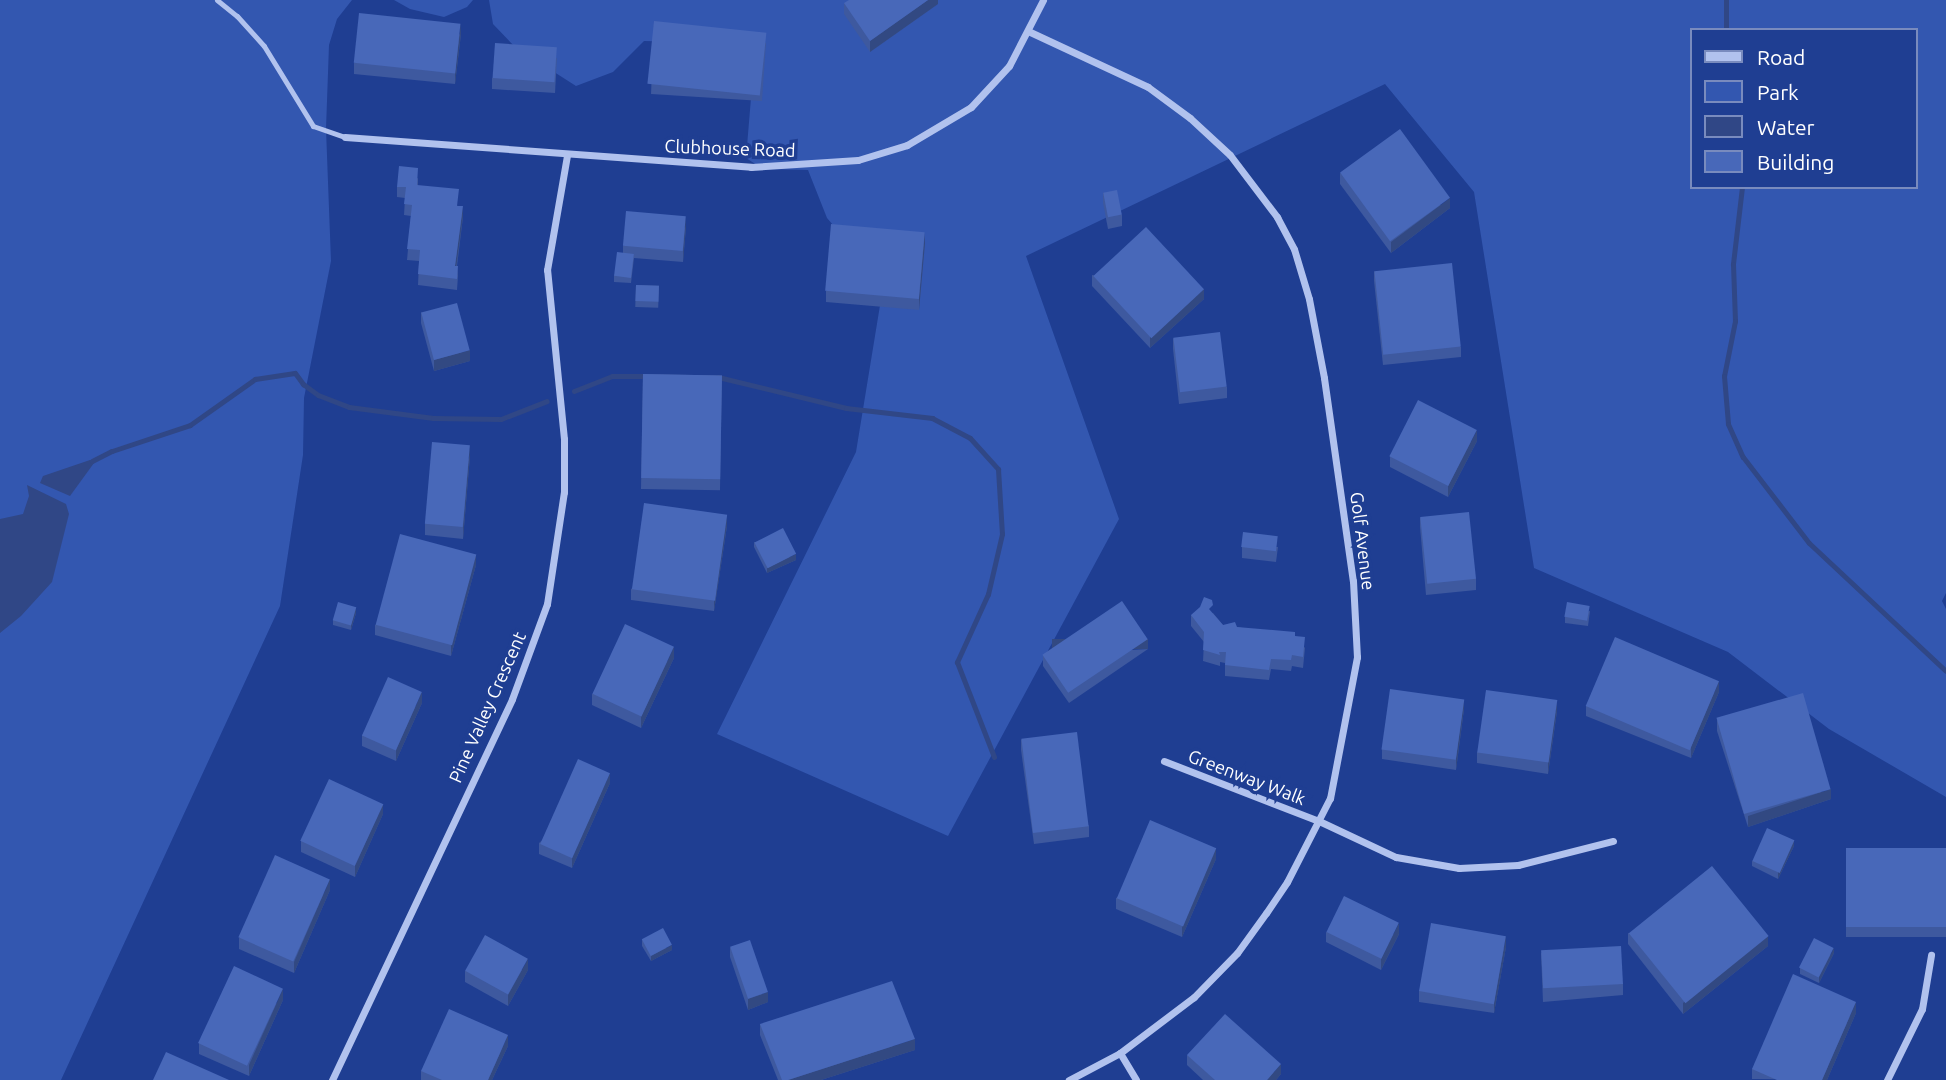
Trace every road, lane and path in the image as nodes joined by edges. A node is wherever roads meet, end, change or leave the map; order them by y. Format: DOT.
graph roads {
  1 [pos="216,0"];
  2 [pos="1042,0"];
  3 [pos="1028,32"];
  4 [pos="345,137"];
  5 [pos="567,155"];
  6 [pos="1164,761"];
  7 [pos="1319,821"];
  8 [pos="1613,841"];
  9 [pos="1931,955"];
  10 [pos="1120,1053"];
  11 [pos="332,1080"];
  12 [pos="1069,1080"];
  13 [pos="1136,1080"];
  14 [pos="1887,1080"];
  1 -- 4 [label="lane"];
  2 -- 3 [label="street, Clubhouse Road"];
  3 -- 5 [label="street, Clubhouse Road"];
  3 -- 7 [label="street, Golf Avenue"];
  4 -- 5 [label="street, Clubhouse Road"];
  5 -- 11 [label="street, Pine Valley Crescent"];
  6 -- 7 [label="street, Greenway Walk"];
  7 -- 8 [label="street, Greenway Walk"];
  7 -- 10 [label="street, Golf Avenue"];
  9 -- 14 [label="street"];
  10 -- 12 [label="street, Golf Avenue"];
  10 -- 13 [label="street"];
}
